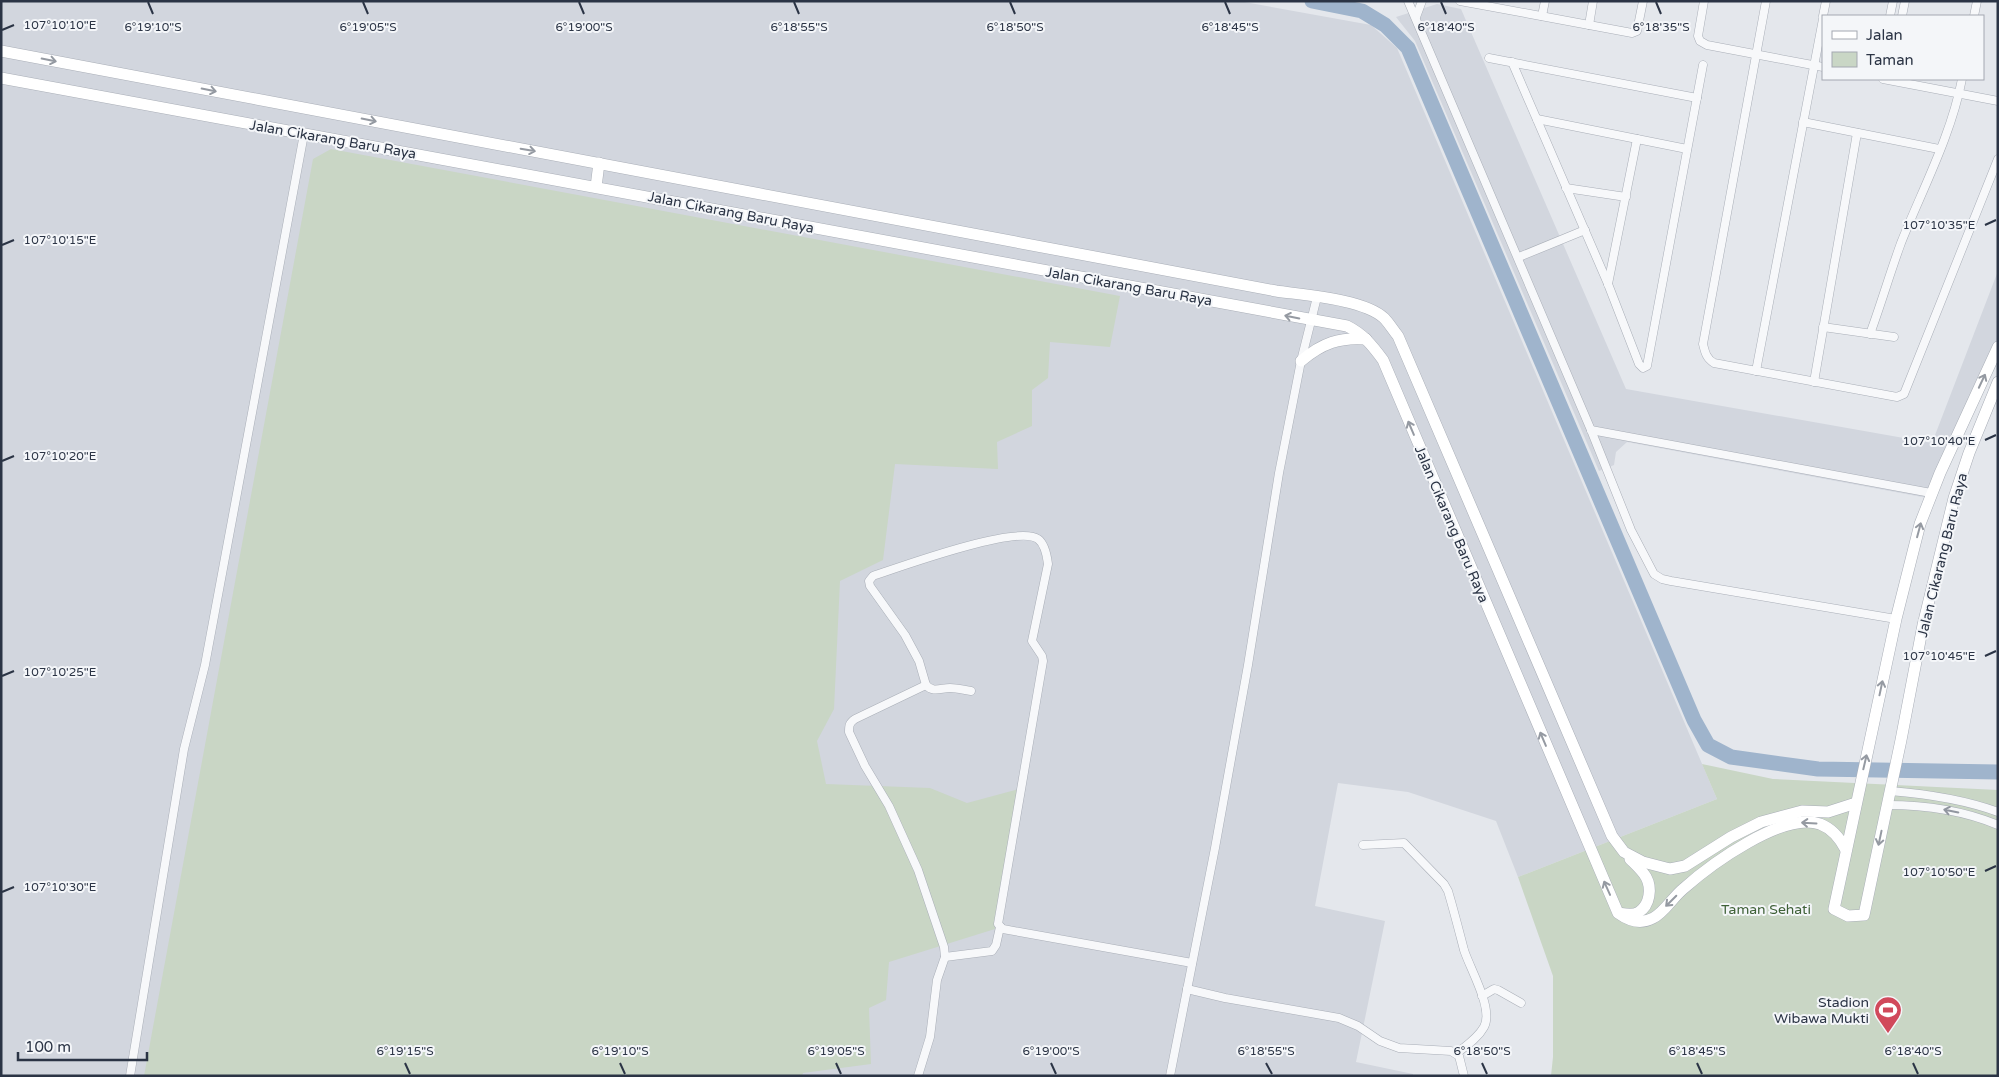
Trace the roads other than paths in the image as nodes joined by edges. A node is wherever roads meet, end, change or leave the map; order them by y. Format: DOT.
graph roads {
  1 [pos="1408,1"];
  2 [pos="1422,1"];
  3 [pos="1460,1"];
  4 [pos="1544,1"];
  5 [pos="1593,1"];
  6 [pos="1643,1"];
  7 [pos="1704,1"];
  8 [pos="1766,1"];
  9 [pos="1826,1"];
  10 [pos="1893,1"];
  11 [pos="1905,1"];
  12 [pos="1977,1"];
  13 [pos="1493,4"];
  14 [pos="1823,15"];
  15 [pos="1890,15"];
  16 [pos="1902,15"];
  17 [pos="1974,15"];
  18 [pos="1542,16"];
  19 [pos="1416,18"];
  20 [pos="1822,22"];
  21 [pos="1589,25"];
  22 [pos="1,51"];
  23 [pos="1756,54"];
  24 [pos="1489,58"];
  25 [pos="1512,62"];
  26 [pos="1703,65"];
  27 [pos="1814,66"];
  28 [pos="1822,67"];
  29 [pos="1,78"];
  30 [pos="1893,80"];
  31 [pos="1962,80"];
  32 [pos="1959,93"];
  33 [pos="1697,98"];
  34 [pos="1998,101"];
  35 [pos="1537,119"];
  36 [pos="1803,122"];
  37 [pos="304,134"];
  38 [pos="1858,134"];
  39 [pos="1637,139"];
  40 [pos="1687,148"];
  41 [pos="1939,149"];
  42 [pos="1998,159"];
  43 [pos="599,162"];
  44 [pos="596,187"];
  45 [pos="1566,188"];
  46 [pos="1626,197"];
  47 [pos="1585,230"];
  48 [pos="1519,257"];
  49 [pos="1608,284"];
  50 [pos="1317,297"];
  51 [pos="1312,320"];
  52 [pos="1823,327"];
  53 [pos="1870,334"];
  54 [pos="1894,337"];
  55 [pos="1366,338"];
  56 [pos="1998,347"];
  57 [pos="1301,360"];
  58 [pos="1756,371"];
  59 [pos="1814,382"];
  60 [pos="1998,382"];
  61 [pos="1591,430"];
  62 [pos="1931,493"];
  63 [pos="1896,619"];
  64 [pos="926,685"];
  65 [pos="971,692"];
  66 [pos="1890,791"];
  67 [pos="1856,803"];
  68 [pos="1887,804"];
  69 [pos="1998,812"];
  70 [pos="1998,825"];
  71 [pos="1363,845"];
  72 [pos="1846,850"];
  73 [pos="1624,852"];
  74 [pos="1618,913"];
  75 [pos="1000,927"];
  76 [pos="946,957"];
  77 [pos="1192,964"];
  78 [pos="1186,989"];
  79 [pos="1482,996"];
  80 [pos="1521,1003"];
  81 [pos="1457,1054"];
  82 [pos="130,1076"];
  83 [pos="918,1076"];
  84 [pos="1170,1076"];
  85 [pos="1464,1076"];
  1 -- 19 [label="street"];
  2 -- 19 [label="street"];
  3 -- 13 [label="street"];
  4 -- 18 [label="street"];
  5 -- 21 [label="street"];
  6 -- 21 [label="street"];
  7 -- 23 [label="street"];
  8 -- 23 [label="street"];
  9 -- 14 [label="street"];
  10 -- 15 [label="street"];
  11 -- 16 [label="street"];
  12 -- 17 [label="street"];
  13 -- 18 [label="street"];
  18 -- 21 [label="street"];
  19 -- 48 [label="street"];
  20 -- 27 [label="street"];
  22 -- 43 [label="main road, Jalan Cikarang Baru Raya, one-way"];
  23 -- 27 [label="street"];
  23 -- 58 [label="street"];
  24 -- 25 [label="street"];
  25 -- 33 [label="street"];
  25 -- 35 [label="street"];
  26 -- 33 [label="street"];
  27 -- 28 [label="street"];
  27 -- 36 [label="street"];
  29 -- 37 [label="main road, Jalan Cikarang Baru Raya"];
  30 -- 32 [label="street"];
  31 -- 32 [label="street"];
  32 -- 34 [label="street"];
  32 -- 41 [label="street"];
  33 -- 40 [label="street"];
  35 -- 39 [label="street"];
  35 -- 45 [label="street"];
  36 -- 38 [label="street"];
  36 -- 58 [label="street"];
  37 -- 44 [label="main road, Jalan Cikarang Baru Raya"];
  37 -- 82 [label="street"];
  38 -- 41 [label="street"];
  38 -- 52 [label="street"];
  39 -- 40 [label="street"];
  39 -- 46 [label="street"];
  40 -- 49 [label="street"];
  41 -- 53 [label="street"];
  42 -- 59 [label="street"];
  43 -- 44 [label="main road"];
  43 -- 50 [label="main road, Jalan Cikarang Baru Raya"];
  51 -- 44 [label="main road, Jalan Cikarang Baru Raya, one-way"];
  45 -- 46 [label="street"];
  45 -- 47 [label="street"];
  46 -- 49 [label="street"];
  47 -- 48 [label="street"];
  47 -- 49 [label="street"];
  48 -- 61 [label="street"];
  50 -- 51 [label="street"];
  50 -- 73 [label="main road, Jalan Cikarang Baru Raya"];
  51 -- 55 [label="main road, Jalan Cikarang Baru Raya"];
  51 -- 57 [label="street"];
  52 -- 53 [label="street"];
  52 -- 59 [label="street"];
  53 -- 54 [label="street"];
  55 -- 57 [label="main road"];
  74 -- 55 [label="main road, Jalan Cikarang Baru Raya, one-way"];
  62 -- 56 [label="main road, Jalan Cikarang Baru Raya, one-way"];
  57 -- 77 [label="street"];
  58 -- 59 [label="street"];
  60 -- 66 [label="main road, Jalan Cikarang Baru Raya"];
  61 -- 62 [label="street"];
  61 -- 63 [label="street"];
  63 -- 62 [label="main road, Jalan Cikarang Baru Raya, one-way"];
  67 -- 63 [label="main road, Jalan Cikarang Baru Raya, one-way"];
  64 -- 65 [label="street"];
  64 -- 75 [label="street"];
  64 -- 76 [label="street"];
  66 -- 68 [label="main road, Jalan Cikarang Baru Raya"];
  66 -- 69 [label="street"];
  67 -- 72 [label="main road, Jalan Cikarang Baru Raya"];
  67 -- 73 [label="main road"];
  70 -- 68 [label="street, one-way"];
  68 -- 72 [label="main road, Jalan Cikarang Baru Raya, one-way"];
  71 -- 79 [label="street"];
  72 -- 74 [label="main road, one-way"];
  73 -- 74 [label="main road, Jalan Cikarang Baru Raya"];
  75 -- 76 [label="street"];
  75 -- 77 [label="street"];
  76 -- 83 [label="street"];
  77 -- 78 [label="street"];
  78 -- 81 [label="street"];
  78 -- 84 [label="street"];
  79 -- 80 [label="street"];
  79 -- 81 [label="street"];
  81 -- 85 [label="street"];
}
